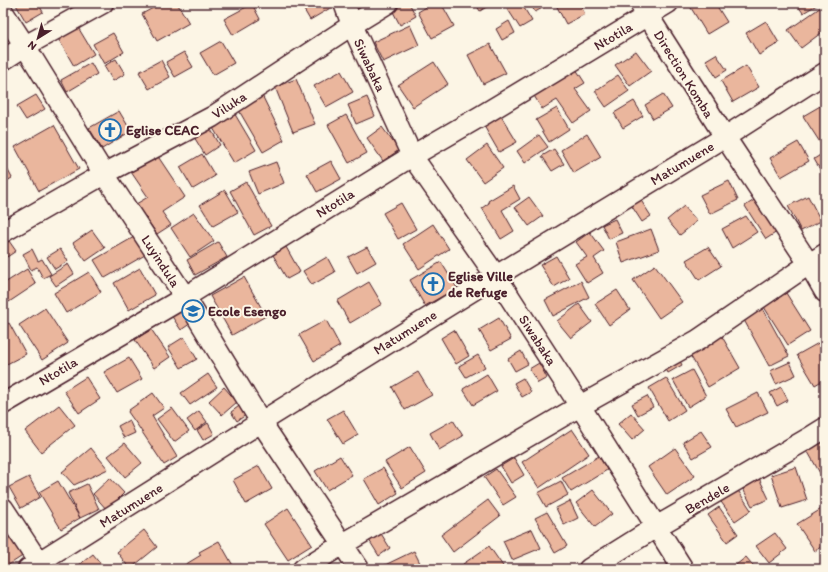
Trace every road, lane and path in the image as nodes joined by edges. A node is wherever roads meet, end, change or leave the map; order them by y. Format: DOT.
graph roads {
  1 [pos="103,3"];
  2 [pos="344,3"];
  3 [pos="388,3"];
  4 [pos="668,3"];
  5 [pos="644,9"];
  6 [pos="3,12"];
  7 [pos="352,25"];
  8 [pos="25,46"];
  9 [pos="3,60"];
  10 [pos="825,74"];
  11 [pos="725,137"];
  12 [pos="412,156"];
  13 [pos="104,174"];
  14 [pos="3,232"];
  15 [pos="817,259"];
  16 [pos="496,276"];
  17 [pos="825,292"];
  18 [pos="185,297"];
  19 [pos="3,404"];
  20 [pos="580,406"];
  21 [pos="260,422"];
  22 [pos="825,428"];
  23 [pos="3,508"];
  24 [pos="656,527"];
  25 [pos="343,544"];
  26 [pos="37,567"];
  27 [pos="303,569"];
  28 [pos="360,569"];
  29 [pos="589,569"];
  30 [pos="683,569"];
  1 -- 8 [label="street"];
  2 -- 7 [label="street, Siwabaka"];
  3 -- 7 [label="street, Viluka"];
  4 -- 5 [label="street, Ntotila"];
  5 -- 11 [label="street, Direction Komba"];
  5 -- 12 [label="street, Ntotila"];
  6 -- 8 [label="street, Luyindula"];
  7 -- 12 [label="street, Siwabaka"];
  7 -- 13 [label="street, Viluka"];
  8 -- 9 [label="street"];
  8 -- 13 [label="street, Luyindula"];
  10 -- 11 [label="street, Matumuene"];
  11 -- 15 [label="street, Direction Komba"];
  11 -- 16 [label="street, Matumuene"];
  12 -- 16 [label="street, Siwabaka"];
  12 -- 18 [label="street, Ntotila"];
  13 -- 14 [label="street, Viluka"];
  13 -- 18 [label="street, Luyindula"];
  15 -- 17 [label="street, Direction Komba"];
  15 -- 20 [label="street"];
  16 -- 20 [label="street, Siwabaka"];
  16 -- 21 [label="street, Matumuene"];
  18 -- 19 [label="street, Ntotila"];
  18 -- 21 [label="street, Luyindula"];
  20 -- 24 [label="street, Siwabaka"];
  20 -- 25 [label="street"];
  21 -- 25 [label="street, Luyindula"];
  21 -- 26 [label="street, Matumuene"];
  22 -- 24 [label="street, Bendele"];
  23 -- 26 [label="street"];
  24 -- 29 [label="street, Bendele"];
  24 -- 30 [label="street, Siwabaka"];
  25 -- 27 [label="street"];
  25 -- 28 [label="street, Luyindula"];
}
